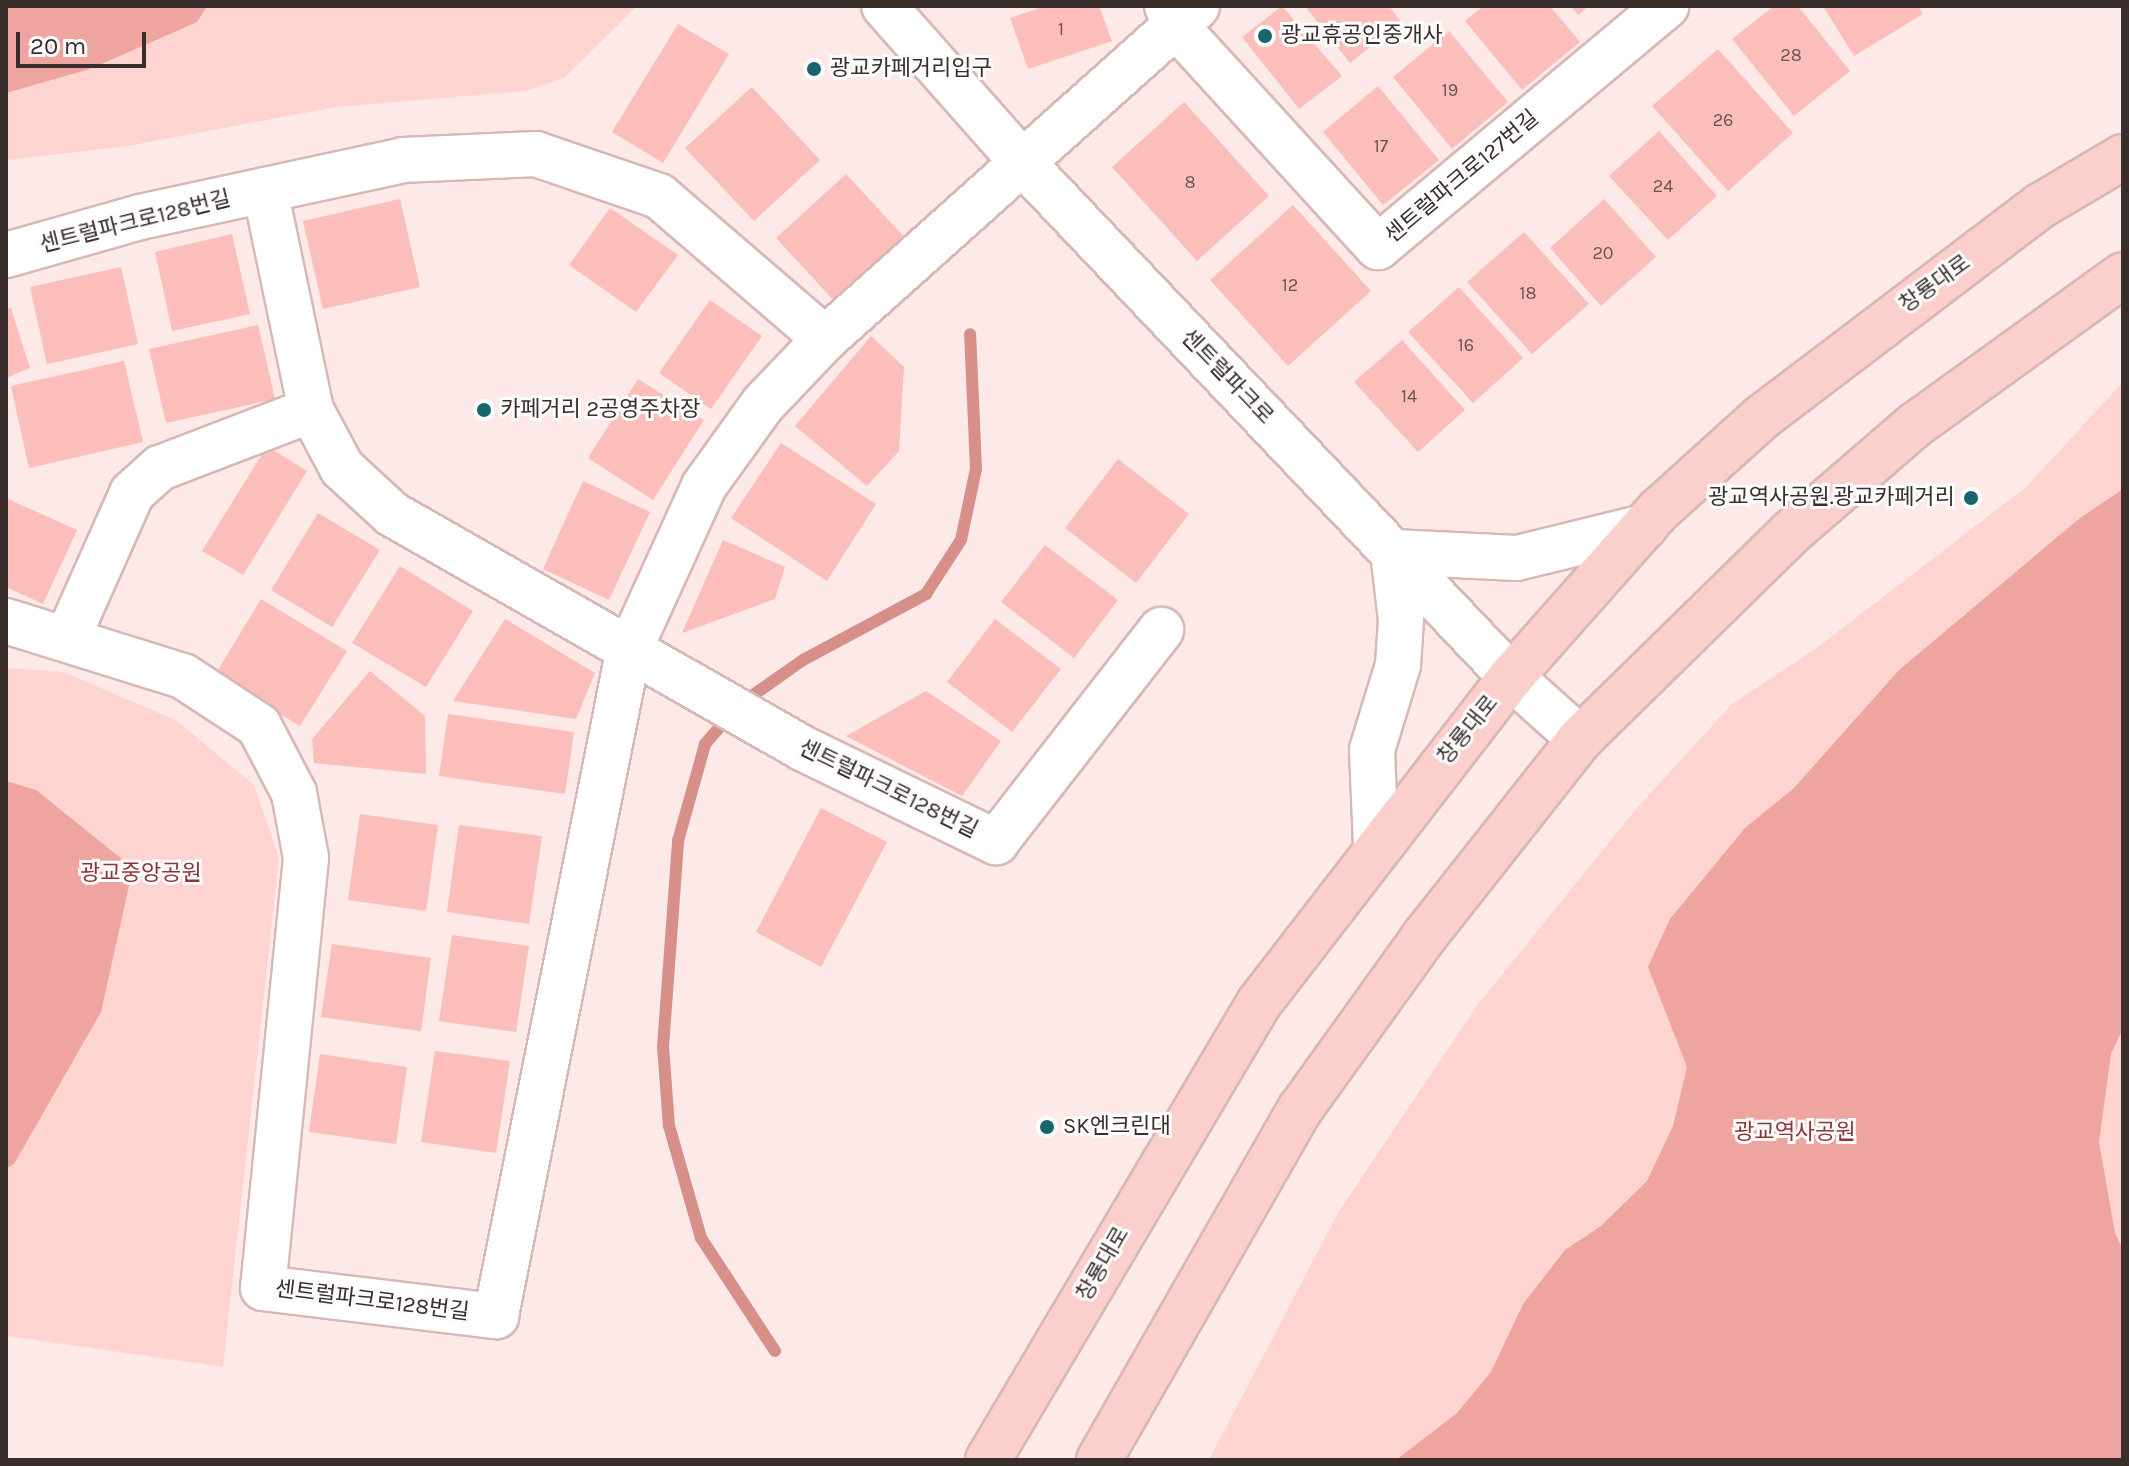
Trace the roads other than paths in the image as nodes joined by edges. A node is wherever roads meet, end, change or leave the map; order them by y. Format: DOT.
graph roads {
  1 [pos="884,6"];
  2 [pos="1666,6"];
  3 [pos="1180,12"];
  4 [pos="2123,157"];
  5 [pos="1021,161"];
  6 [pos="265,190"];
  7 [pos="6,255"];
  8 [pos="2123,275"];
  9 [pos="825,339"];
  10 [pos="311,410"];
  11 [pos="1644,527"];
  12 [pos="1393,552"];
  13 [pos="6,621"];
  14 [pos="1161,630"];
  15 [pos="68,637"];
  16 [pos="628,653"];
  17 [pos="1511,677"];
  18 [pos="1580,739"];
  19 [pos="1376,846"];
  20 [pos="988,1460"];
  21 [pos="1099,1460"];
  1 -- 5 [label="street, 센트럴파크로"];
  2 -- 3 [label="street, 센트럴파크로127번길"];
  3 -- 5 [label="street, 센트럴파크로127번길"];
  4 -- 11 [label="main road, 창룡대로"];
  5 -- 9 [label="street, 센트럴파크로128번길"];
  5 -- 12 [label="street, 센트럴파크로"];
  6 -- 7 [label="street, 센트럴파크로128번길"];
  6 -- 9 [label="street, 센트럴파크로128번길"];
  6 -- 10 [label="street, 센트럴파크로128번길"];
  8 -- 18 [label="main road"];
  9 -- 16 [label="street, 센트럴파크로128번길"];
  10 -- 15 [label="street"];
  10 -- 16 [label="street, 센트럴파크로128번길"];
  11 -- 12 [label="street"];
  11 -- 17 [label="main road, 창룡대로"];
  12 -- 17 [label="street, 센트럴파크로"];
  12 -- 19 [label="street"];
  13 -- 15 [label="street, 센트럴파크로128번길"];
  14 -- 16 [label="street, 센트럴파크로128번길"];
  15 -- 16 [label="street, 센트럴파크로128번길"];
  17 -- 18 [label="street, 센트럴파크로"];
  17 -- 19 [label="main road, 창룡대로"];
  18 -- 21 [label="main road"];
  19 -- 20 [label="main road, 창룡대로"];
}
